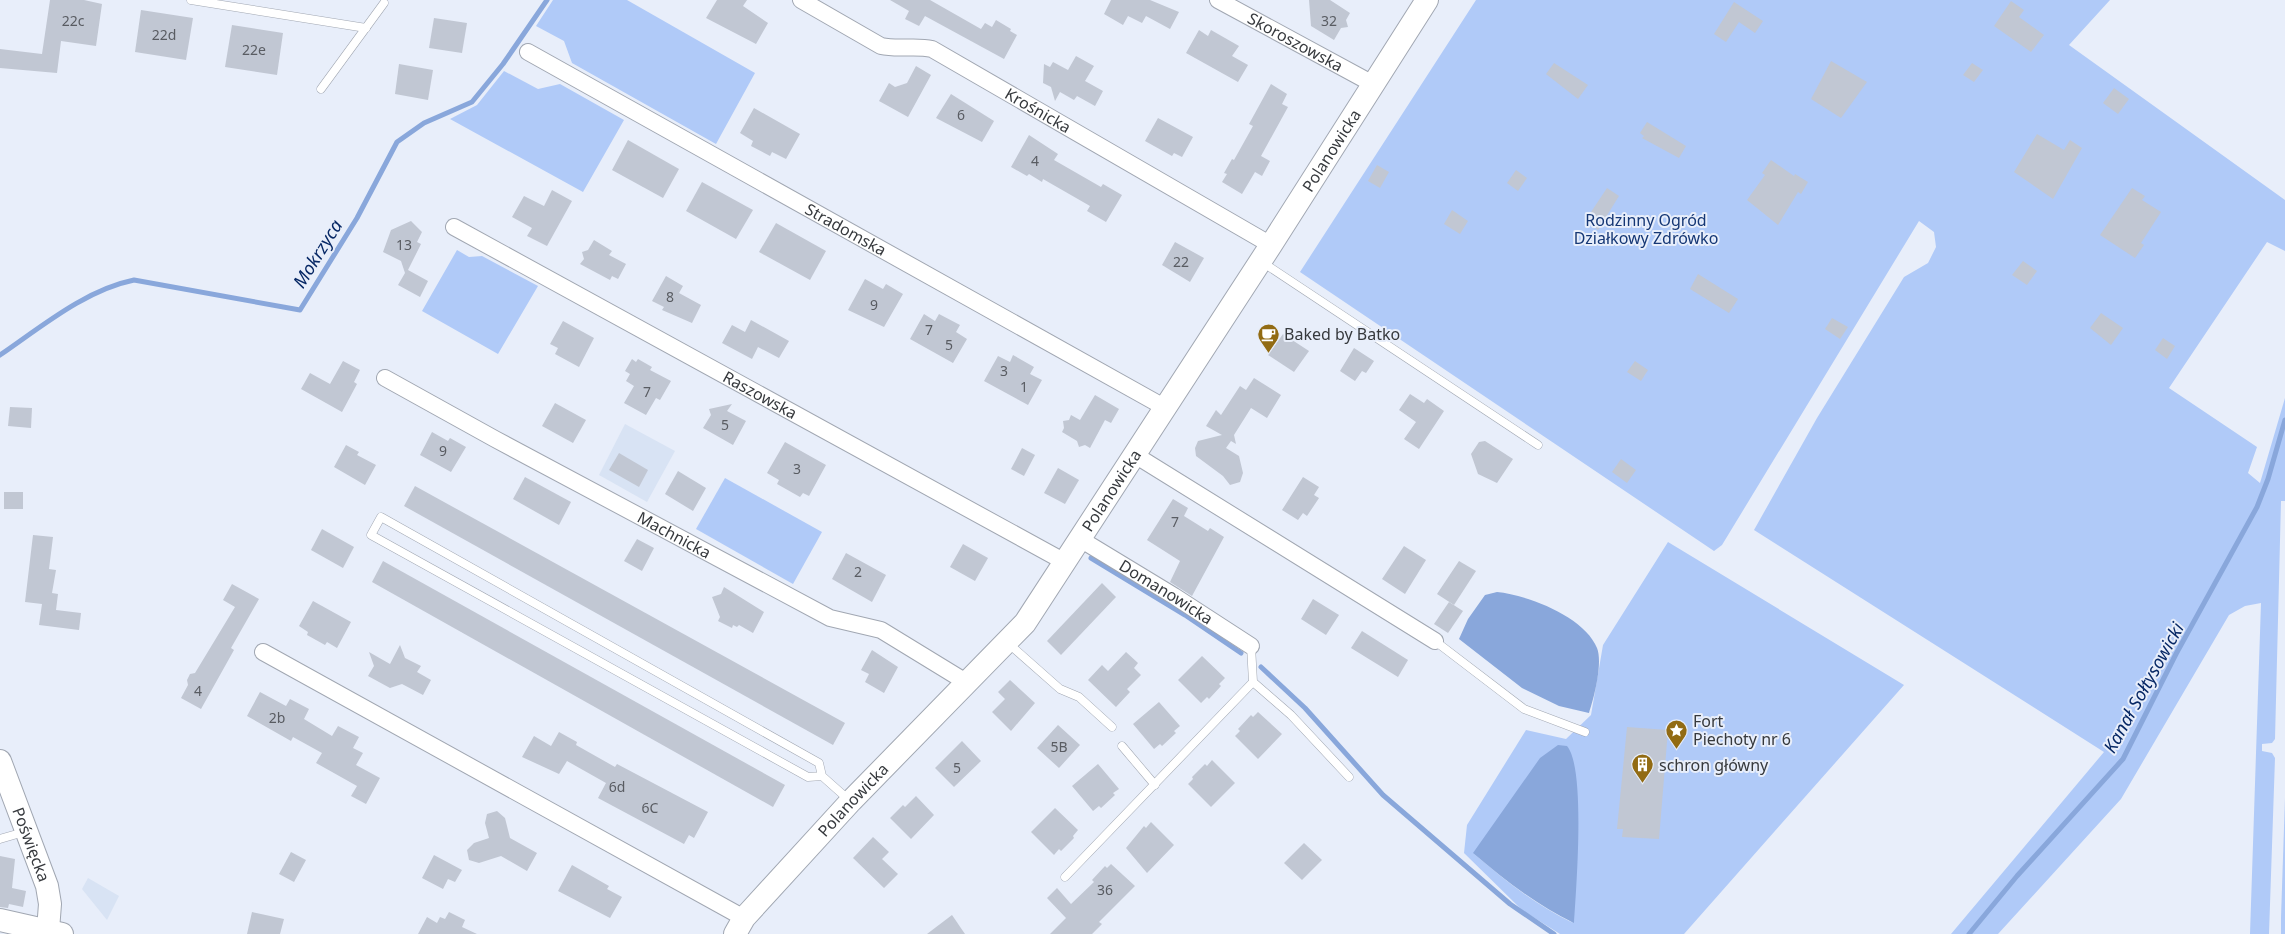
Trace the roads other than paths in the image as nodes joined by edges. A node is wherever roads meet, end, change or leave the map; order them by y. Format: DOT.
graph roads {
  1 [pos="191,0"];
  2 [pos="801,0"];
  3 [pos="1218,0"];
  4 [pos="1426,0"];
  5 [pos="384,3"];
  6 [pos="366,28"];
  7 [pos="528,52"];
  8 [pos="1373,84"];
  9 [pos="321,90"];
  10 [pos="454,227"];
  11 [pos="1265,253"];
  12 [pos="385,378"];
  13 [pos="1164,407"];
  14 [pos="1538,445"];
  15 [pos="1135,455"];
  16 [pos="1080,539"];
  17 [pos="1065,562"];
  18 [pos="1435,641"];
  19 [pos="1008,642"];
  20 [pos="1251,646"];
  21 [pos="263,652"];
  22 [pos="966,682"];
  23 [pos="1253,682"];
  24 [pos="1112,727"];
  25 [pos="1585,732"];
  26 [pos="1122,746"];
  27 [pos="0,761"];
  28 [pos="822,776"];
  29 [pos="1349,777"];
  30 [pos="1155,784"];
  31 [pos="850,801"];
  32 [pos="27,832"];
  33 [pos="0,839"];
  34 [pos="1065,877"];
  35 [pos="0,920"];
  36 [pos="739,926"];
  37 [pos="52,933"];
  1 -- 6 [label="lane"];
  2 -- 11 [label="street, Krośnicka"];
  3 -- 8 [label="street, Skoroszowska"];
  4 -- 8 [label="street, Polanowicka"];
  5 -- 6 [label="lane"];
  6 -- 9 [label="lane"];
  7 -- 13 [label="street, Stradomska"];
  8 -- 11 [label="street, Polanowicka"];
  10 -- 17 [label="street, Raszowska"];
  11 -- 13 [label="street, Polanowicka"];
  11 -- 14 [label="lane"];
  12 -- 22 [label="street, Machnicka"];
  13 -- 15 [label="street, Polanowicka"];
  15 -- 16 [label="street, Polanowicka"];
  15 -- 18 [label="street"];
  16 -- 17 [label="street, Polanowicka"];
  16 -- 20 [label="street, Domanowicka"];
  17 -- 19 [label="street, Polanowicka"];
  18 -- 25 [label="lane"];
  19 -- 22 [label="street, Polanowicka"];
  19 -- 24 [label="lane"];
  20 -- 23 [label="lane"];
  21 -- 36 [label="street"];
  22 -- 31 [label="street, Polanowicka"];
  23 -- 29 [label="lane"];
  23 -- 30 [label="lane"];
  26 -- 30 [label="lane"];
  27 -- 32 [label="street, Poświęcka"];
  28 -- 28 [label="lane"];
  28 -- 31 [label="lane"];
  30 -- 34 [label="lane"];
  31 -- 36 [label="street, Polanowicka"];
  32 -- 33 [label="lane"];
  32 -- 37 [label="street, Poświęcka"];
  35 -- 37 [label="street"];
}
